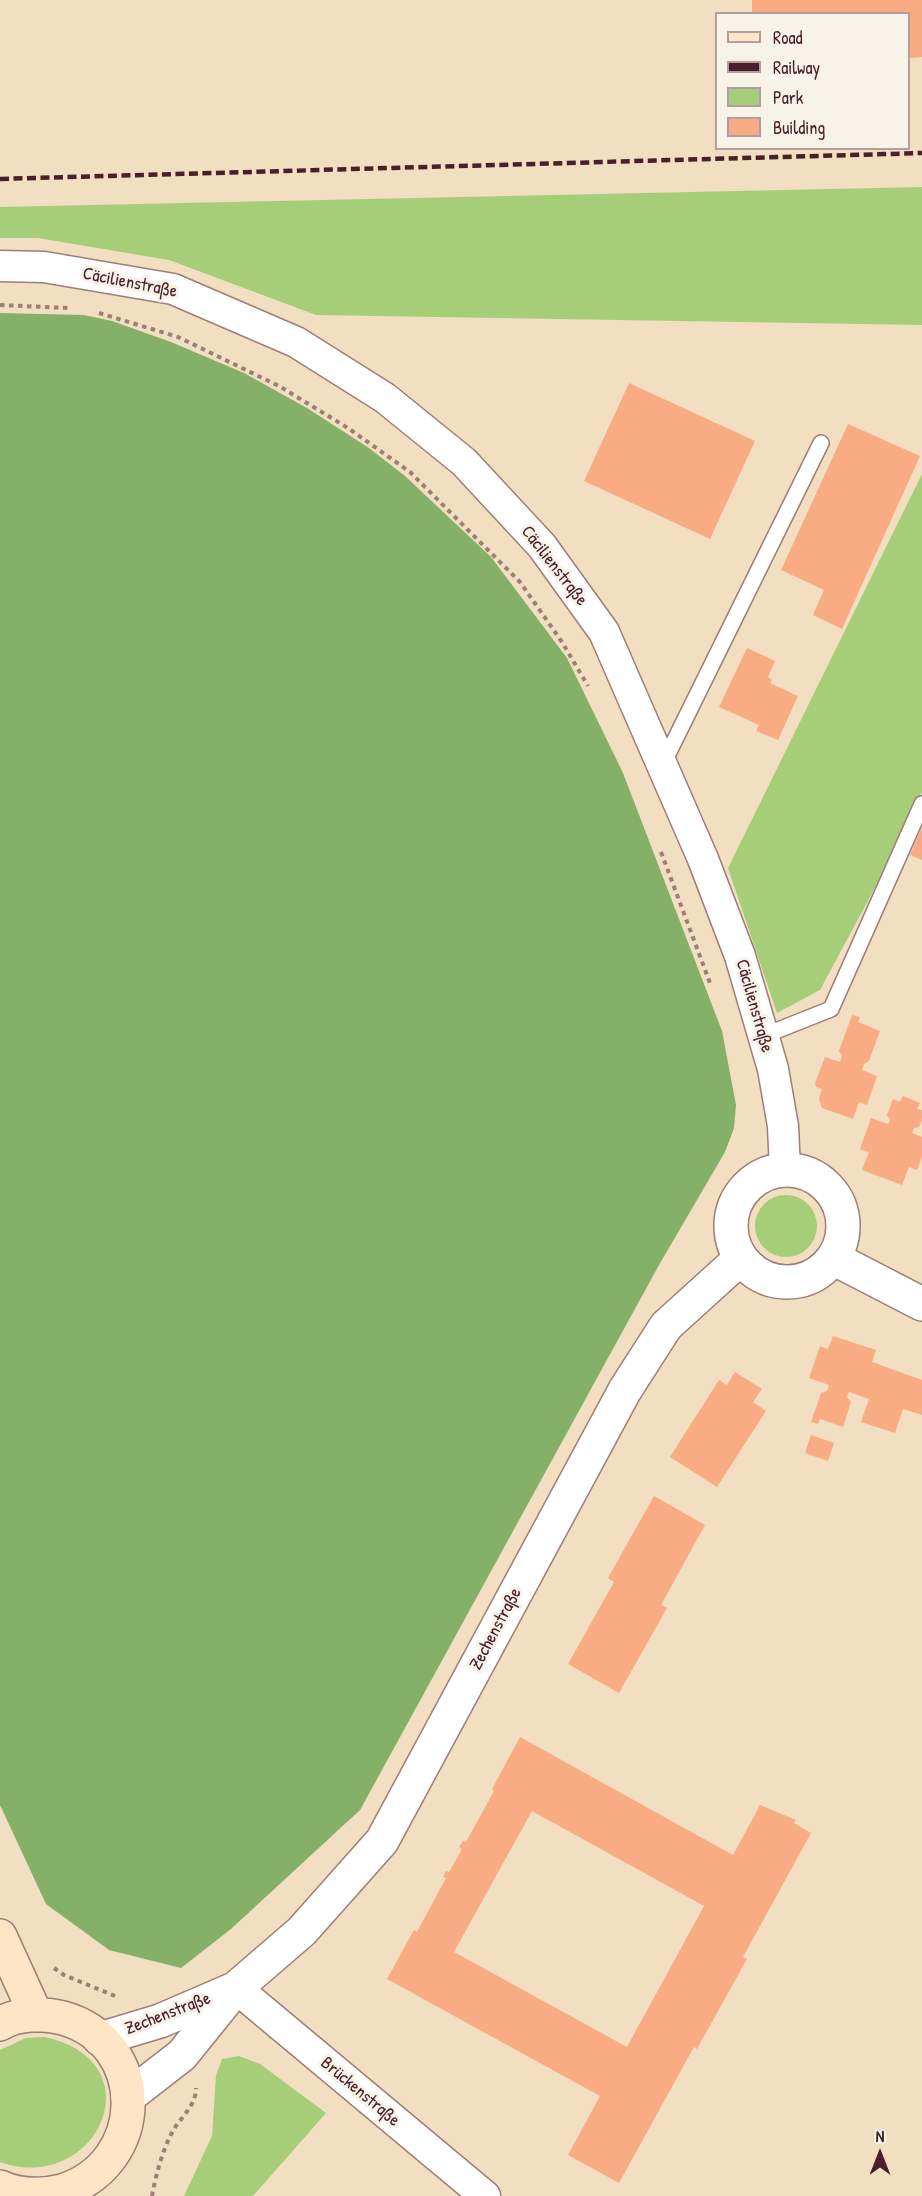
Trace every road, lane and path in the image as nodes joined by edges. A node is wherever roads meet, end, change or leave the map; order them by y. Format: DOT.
graph roads {
  1 [pos="0,266"];
  2 [pos="0,305"];
  3 [pos="75,309"];
  4 [pos="96,312"];
  5 [pos="820,443"];
  6 [pos="589,688"];
  7 [pos="663,766"];
  8 [pos="922,804"];
  9 [pos="656,841"];
  10 [pos="711,984"];
  11 [pos="763,1036"];
  12 [pos="785,1170"];
  13 [pos="741,1258"];
  14 [pos="833,1258"];
  15 [pos="922,1304"];
  16 [pos="4,1947"];
  17 [pos="236,1988"];
  18 [pos="117,1996"];
  19 [pos="36,2015"];
  20 [pos="0,2024"];
  21 [pos="100,2039"];
  22 [pos="129,2097"];
  23 [pos="108,2182"];
  24 [pos="0,2187"];
  25 [pos="51,2195"];
  26 [pos="485,2196"];
  1 -- 7 [label="street, Cäcilienstraße"];
  2 -- 3 [label="path"];
  4 -- 6 [label="path"];
  5 -- 7 [label="lane"];
  7 -- 11 [label="street, Cäcilienstraße"];
  8 -- 11 [label="lane"];
  9 -- 10 [label="path"];
  11 -- 12 [label="street, Cäcilienstraße"];
  12 -- 13 [label="street"];
  12 -- 14 [label="street"];
  13 -- 14 [label="street"];
  13 -- 17 [label="street, Zechenstraße"];
  14 -- 15 [label="street"];
  16 -- 18 [label="path"];
  16 -- 19 [label="main road"];
  17 -- 21 [label="street, Zechenstraße"];
  17 -- 22 [label="street, Zechenstraße"];
  17 -- 26 [label="street, Brückenstraße"];
  19 -- 20 [label="main road"];
  19 -- 21 [label="main road"];
  21 -- 22 [label="main road"];
  22 -- 23 [label="main road"];
  23 -- 25 [label="main road"];
  24 -- 25 [label="main road"];
}
